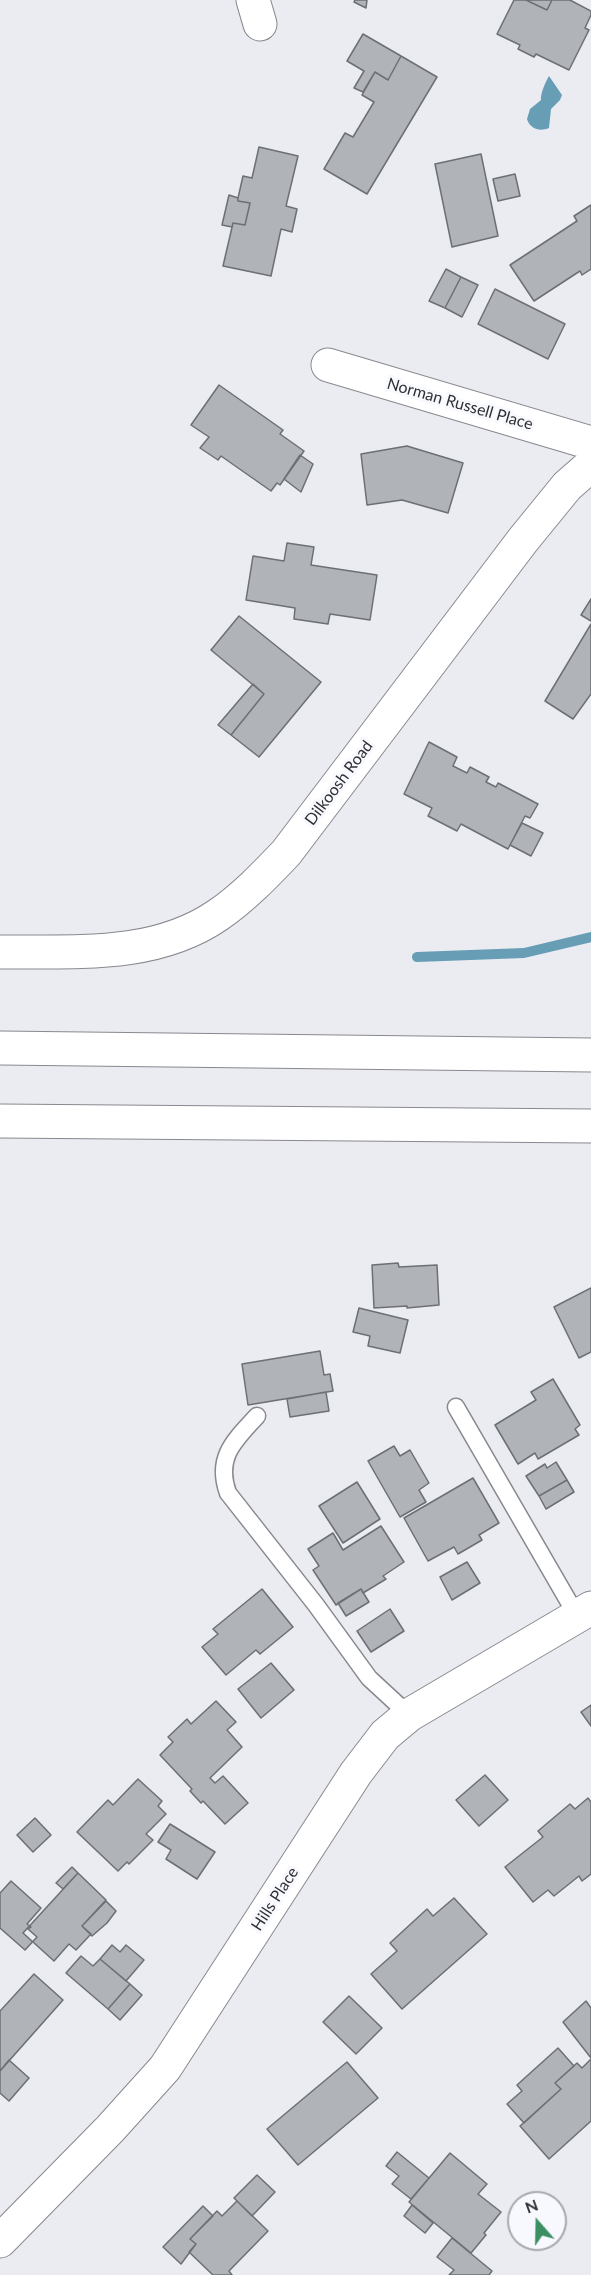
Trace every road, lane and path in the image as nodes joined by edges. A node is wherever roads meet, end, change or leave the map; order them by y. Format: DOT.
graph roads {
  1 [pos="328,365"];
  2 [pos="591,443"];
  3 [pos="591,465"];
  4 [pos="0,952"];
  5 [pos="0,1048"];
  6 [pos="591,1055"];
  7 [pos="0,1121"];
  8 [pos="591,1126"];
  9 [pos="456,1407"];
  10 [pos="257,1416"];
  11 [pos="584,1612"];
  12 [pos="409,1715"];
  13 [pos="0,2241"];
  1 -- 2 [label="main road, Norman Russell Place"];
  3 -- 4 [label="main road, Dilkoosh Road"];
  5 -- 6 [label="main road"];
  7 -- 8 [label="main road"];
  9 -- 11 [label="lane"];
  10 -- 12 [label="lane"];
  11 -- 12 [label="main road, Hills Place"];
  12 -- 13 [label="main road, Hills Place"];
}
